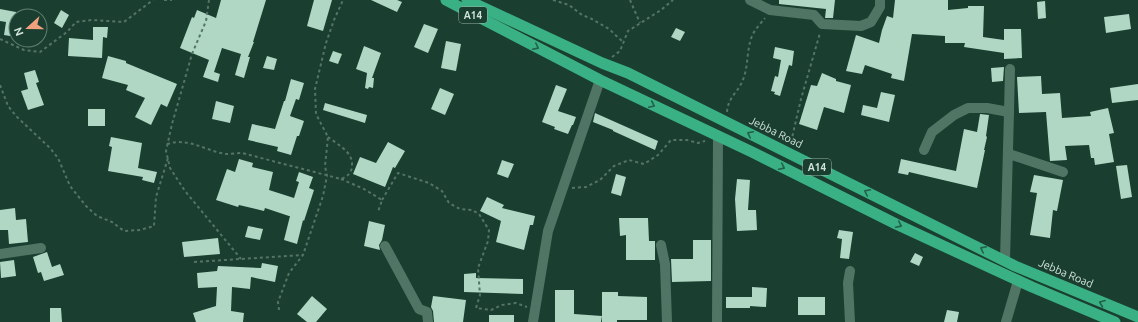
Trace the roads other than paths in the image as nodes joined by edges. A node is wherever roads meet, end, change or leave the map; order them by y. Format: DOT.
graph roads {
  1 [pos="446,0"];
  2 [pos="467,0"];
  3 [pos="750,0"];
  4 [pos="880,0"];
  5 [pos="1010,69"];
  6 [pos="600,80"];
  7 [pos="1009,112"];
  8 [pos="718,136"];
  9 [pos="924,150"];
  10 [pos="1009,154"];
  11 [pos="1063,172"];
  12 [pos="661,245"];
  13 [pos="385,246"];
  14 [pos="41,248"];
  15 [pos="0,254"];
  16 [pos="1005,260"];
  17 [pos="850,271"];
  18 [pos="1018,281"];
  19 [pos="1138,317"];
  20 [pos="1100,319"];
  21 [pos="428,322"];
  22 [pos="533,322"];
  23 [pos="667,322"];
  24 [pos="717,322"];
  25 [pos="850,322"];
  26 [pos="1006,322"];
  27 [pos="1115,322"];
  1 -- 6 [label="highway, A14, one-way"];
  16 -- 2 [label="highway, Jebba Road / A14, one-way"];
  3 -- 4 [label="street"];
  5 -- 7 [label="street"];
  6 -- 8 [label="highway, one-way"];
  6 -- 22 [label="street"];
  7 -- 9 [label="street"];
  7 -- 10 [label="street"];
  8 -- 18 [label="highway, one-way"];
  8 -- 24 [label="street"];
  10 -- 11 [label="street"];
  10 -- 16 [label="street"];
  12 -- 23 [label="street"];
  13 -- 21 [label="street"];
  14 -- 15 [label="street"];
  19 -- 16 [label="highway, Jebba Road / A14, one-way"];
  17 -- 25 [label="street"];
  18 -- 20 [label="highway"];
  18 -- 26 [label="street"];
  20 -- 27 [label="highway"];
}
